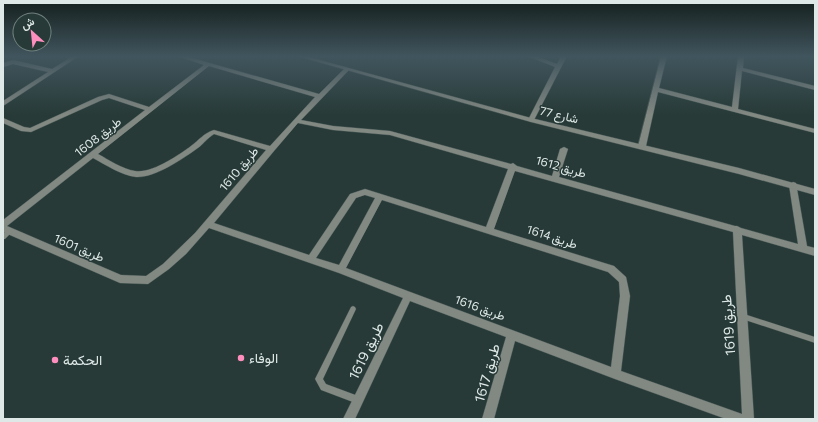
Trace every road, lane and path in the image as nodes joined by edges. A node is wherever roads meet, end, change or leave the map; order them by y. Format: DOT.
graph roads {
  1 [pos="44,76"];
  2 [pos="193,76"];
  3 [pos="246,76"];
  4 [pos="340,76"];
  5 [pos="371,76"];
  6 [pos="552,76"];
  7 [pos="659,76"];
  8 [pos="739,76"];
  9 [pos="766,76"];
  10 [pos="656,88"];
  11 [pos="815,88"];
  12 [pos="319,96"];
  13 [pos="3,104"];
  14 [pos="735,109"];
  15 [pos="150,110"];
  16 [pos="3,120"];
  17 [pos="531,120"];
  18 [pos="297,121"];
  19 [pos="815,131"];
  20 [pos="642,146"];
  21 [pos="271,149"];
  22 [pos="564,149"];
  23 [pos="93,155"];
  24 [pos="513,166"];
  25 [pos="555,178"];
  26 [pos="793,185"];
  27 [pos="815,192"];
  28 [pos="380,196"];
  29 [pos="209,224"];
  30 [pos="3,225"];
  31 [pos="737,229"];
  32 [pos="489,230"];
  33 [pos="5,232"];
  34 [pos="803,248"];
  35 [pos="815,252"];
  36 [pos="311,259"];
  37 [pos="341,270"];
  38 [pos="148,280"];
  39 [pos="408,296"];
  40 [pos="353,309"];
  41 [pos="741,316"];
  42 [pos="512,334"];
  43 [pos="815,340"];
  44 [pos="615,374"];
  45 [pos="358,400"];
  46 [pos="349,419"];
  47 [pos="488,419"];
  48 [pos="741,419"];
  49 [pos="748,419"];
  1 -- 13 [label="street"];
  2 -- 15 [label="street, طريق 1608"];
  3 -- 12 [label="street"];
  4 -- 12 [label="street, طريق 1610"];
  5 -- 17 [label="street, شارع 77"];
  6 -- 17 [label="street"];
  7 -- 10 [label="street"];
  8 -- 14 [label="street"];
  9 -- 11 [label="street"];
  10 -- 14 [label="street"];
  10 -- 20 [label="street"];
  12 -- 18 [label="street, طريق 1610"];
  14 -- 19 [label="street"];
  15 -- 16 [label="street"];
  15 -- 23 [label="street, طريق 1608"];
  17 -- 20 [label="street, شارع 77"];
  18 -- 21 [label="street, طريق 1610"];
  18 -- 24 [label="street, طريق 1612"];
  20 -- 26 [label="street, شارع 77"];
  21 -- 23 [label="street"];
  21 -- 29 [label="street, طريق 1610"];
  22 -- 25 [label="street"];
  23 -- 30 [label="street, طريق 1608"];
  24 -- 25 [label="street, طريق 1612"];
  24 -- 32 [label="street"];
  25 -- 31 [label="street, طريق 1612"];
  26 -- 27 [label="street, شارع 77"];
  26 -- 34 [label="street"];
  28 -- 32 [label="street, طريق 1614"];
  28 -- 36 [label="street, طريق 1614"];
  28 -- 37 [label="street"];
  29 -- 36 [label="street, طريق 1616"];
  29 -- 38 [label="street, طريق 1610"];
  31 -- 34 [label="street, طريق 1612"];
  31 -- 41 [label="street, طريق 1619"];
  32 -- 44 [label="street, طريق 1614"];
  33 -- 38 [label="street, طريق 1601"];
  34 -- 35 [label="street, طريق 1612"];
  36 -- 37 [label="street, طريق 1616"];
  37 -- 39 [label="street, طريق 1616"];
  39 -- 42 [label="street, طريق 1616"];
  39 -- 45 [label="street, طريق 1619"];
  40 -- 45 [label="lane"];
  41 -- 43 [label="lane"];
  41 -- 49 [label="street, طريق 1619"];
  42 -- 44 [label="street, طريق 1616"];
  42 -- 47 [label="street, طريق 1617"];
  44 -- 48 [label="street, طريق 1616"];
  45 -- 46 [label="street, طريق 1619"];
}
